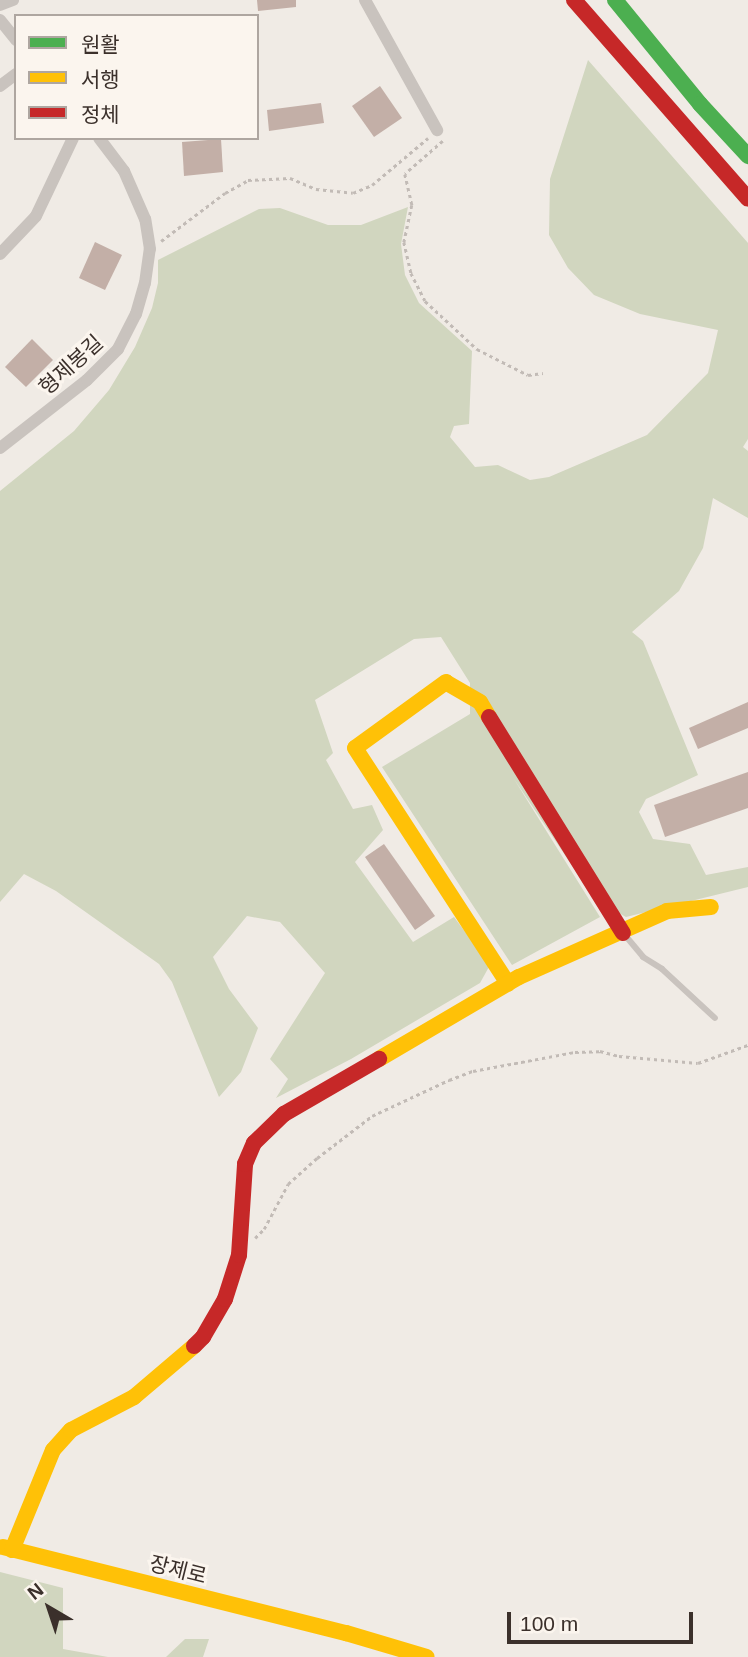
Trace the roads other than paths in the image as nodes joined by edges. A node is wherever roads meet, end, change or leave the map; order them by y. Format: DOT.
graph roads {
  1 [pos="12,0"];
  2 [pos="365,0"];
  3 [pos="574,0"];
  4 [pos="615,0"];
  5 [pos="0,5"];
  6 [pos="0,20"];
  7 [pos="14,38"];
  8 [pos="437,130"];
  9 [pos="73,140"];
  10 [pos="101,140"];
  11 [pos="748,156"];
  12 [pos="748,199"];
  13 [pos="0,254"];
  14 [pos="0,448"];
  15 [pos="711,907"];
  16 [pos="623,933"];
  17 [pos="508,984"];
  18 [pos="715,1018"];
  19 [pos="6,1548"];
  20 [pos="346,1633"];
  21 [pos="396,1657"];
  22 [pos="427,1657"];
  1 -- 5 [label="street"];
  2 -- 8 [label="street"];
  3 -- 12 [label="main road"];
  4 -- 11 [label="main road"];
  6 -- 7 [label="street"];
  9 -- 13 [label="street"];
  10 -- 14 [label="street, 형제봉길"];
  15 -- 16 [label="main road"];
  16 -- 17 [label="main road"];
  16 -- 17 [label="main road"];
  16 -- 18 [label="lane"];
  17 -- 19 [label="main road"];
  19 -- 20 [label="main road, 장제로"];
  20 -- 21 [label="main road, 장제로"];
  20 -- 22 [label="main road, 장제로"];
}
